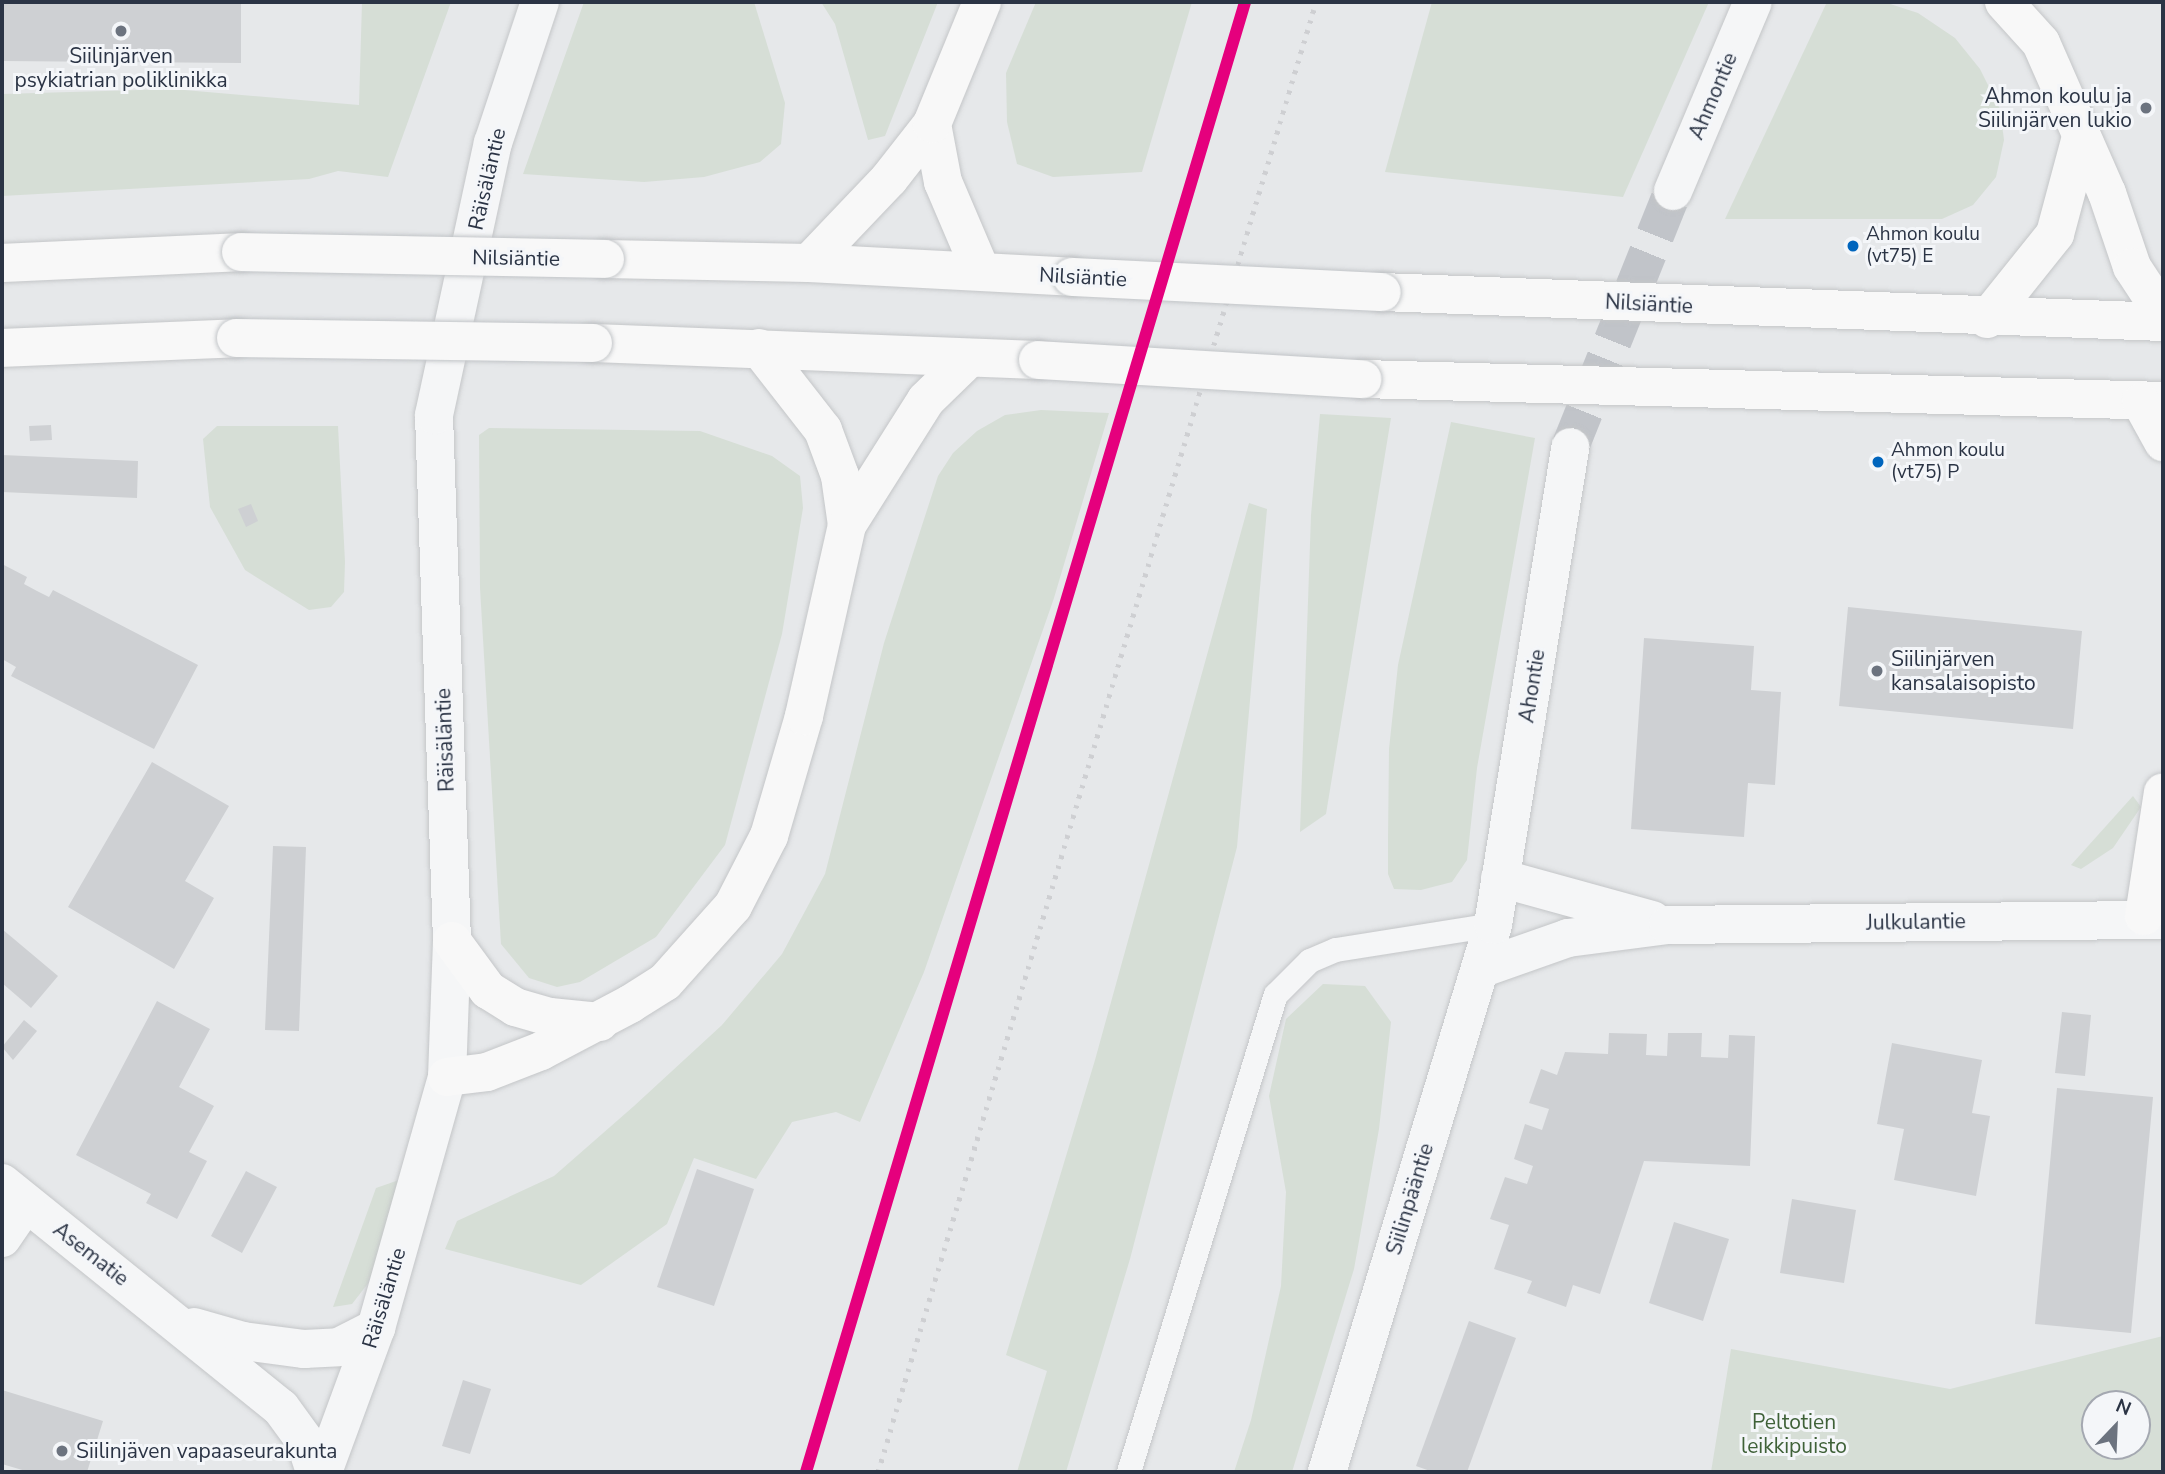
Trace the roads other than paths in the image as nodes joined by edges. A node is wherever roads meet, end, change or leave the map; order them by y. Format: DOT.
graph roads {
  1 [pos="540,2"];
  2 [pos="982,2"];
  3 [pos="1753,2"];
  4 [pos="2004,2"];
  5 [pos="932,124"];
  6 [pos="2080,141"];
  7 [pos="1673,191"];
  8 [pos="2,263"];
  9 [pos="809,263"];
  10 [pos="981,271"];
  11 [pos="2163,314"];
  12 [pos="1987,318"];
  13 [pos="2163,322"];
  14 [pos="2,348"];
  15 [pos="759,348"];
  16 [pos="969,358"];
  17 [pos="2152,402"];
  18 [pos="2163,442"];
  19 [pos="1570,447"];
  20 [pos="847,525"];
  21 [pos="2163,792"];
  22 [pos="1500,878"];
  23 [pos="2153,918"];
  24 [pos="1493,925"];
  25 [pos="1668,925"];
  26 [pos="452,942"];
  27 [pos="1480,969"];
  28 [pos="600,1022"];
  29 [pos="447,1076"];
  30 [pos="14,1193"];
  31 [pos="2,1238"];
  32 [pos="182,1324"];
  33 [pos="376,1328"];
  34 [pos="315,1472"];
  35 [pos="323,1472"];
  36 [pos="1129,1472"];
  37 [pos="1327,1472"];
  1 -- 26 [label="street, Räisäläntie"];
  2 -- 5 [label="main road"];
  3 -- 7 [label="street, Ahmontie"];
  4 -- 6 [label="main road"];
  5 -- 9 [label="main road"];
  5 -- 10 [label="main road"];
  6 -- 11 [label="main road"];
  6 -- 12 [label="main road"];
  8 -- 9 [label="main road, Nilsiäntie, bridge"];
  9 -- 10 [label="main road, Nilsiäntie"];
  10 -- 12 [label="main road, Nilsiäntie, bridge"];
  12 -- 13 [label="main road, Nilsiäntie"];
  14 -- 15 [label="main road, bridge"];
  15 -- 16 [label="main road"];
  15 -- 20 [label="main road"];
  16 -- 17 [label="main road, bridge"];
  16 -- 20 [label="main road"];
  17 -- 18 [label="main road"];
  19 -- 22 [label="street, Ahontie"];
  20 -- 28 [label="main road"];
  21 -- 23 [label="main road"];
  22 -- 24 [label="street, Ahontie"];
  22 -- 25 [label="street, Julkulantie"];
  23 -- 25 [label="street, Julkulantie"];
  24 -- 27 [label="street, Siilinpääntie"];
  24 -- 36 [label="lane"];
  25 -- 27 [label="street, Julkulantie"];
  26 -- 28 [label="main road"];
  26 -- 29 [label="street, Räisäläntie"];
  27 -- 37 [label="street, Siilinpääntie"];
  28 -- 29 [label="main road"];
  29 -- 33 [label="street, Räisäläntie"];
  30 -- 31 [label="street"];
  30 -- 32 [label="street, Asematie"];
  32 -- 33 [label="street, Asematie"];
  32 -- 34 [label="street, Asematie"];
  33 -- 35 [label="street, Räisäläntie"];
}
